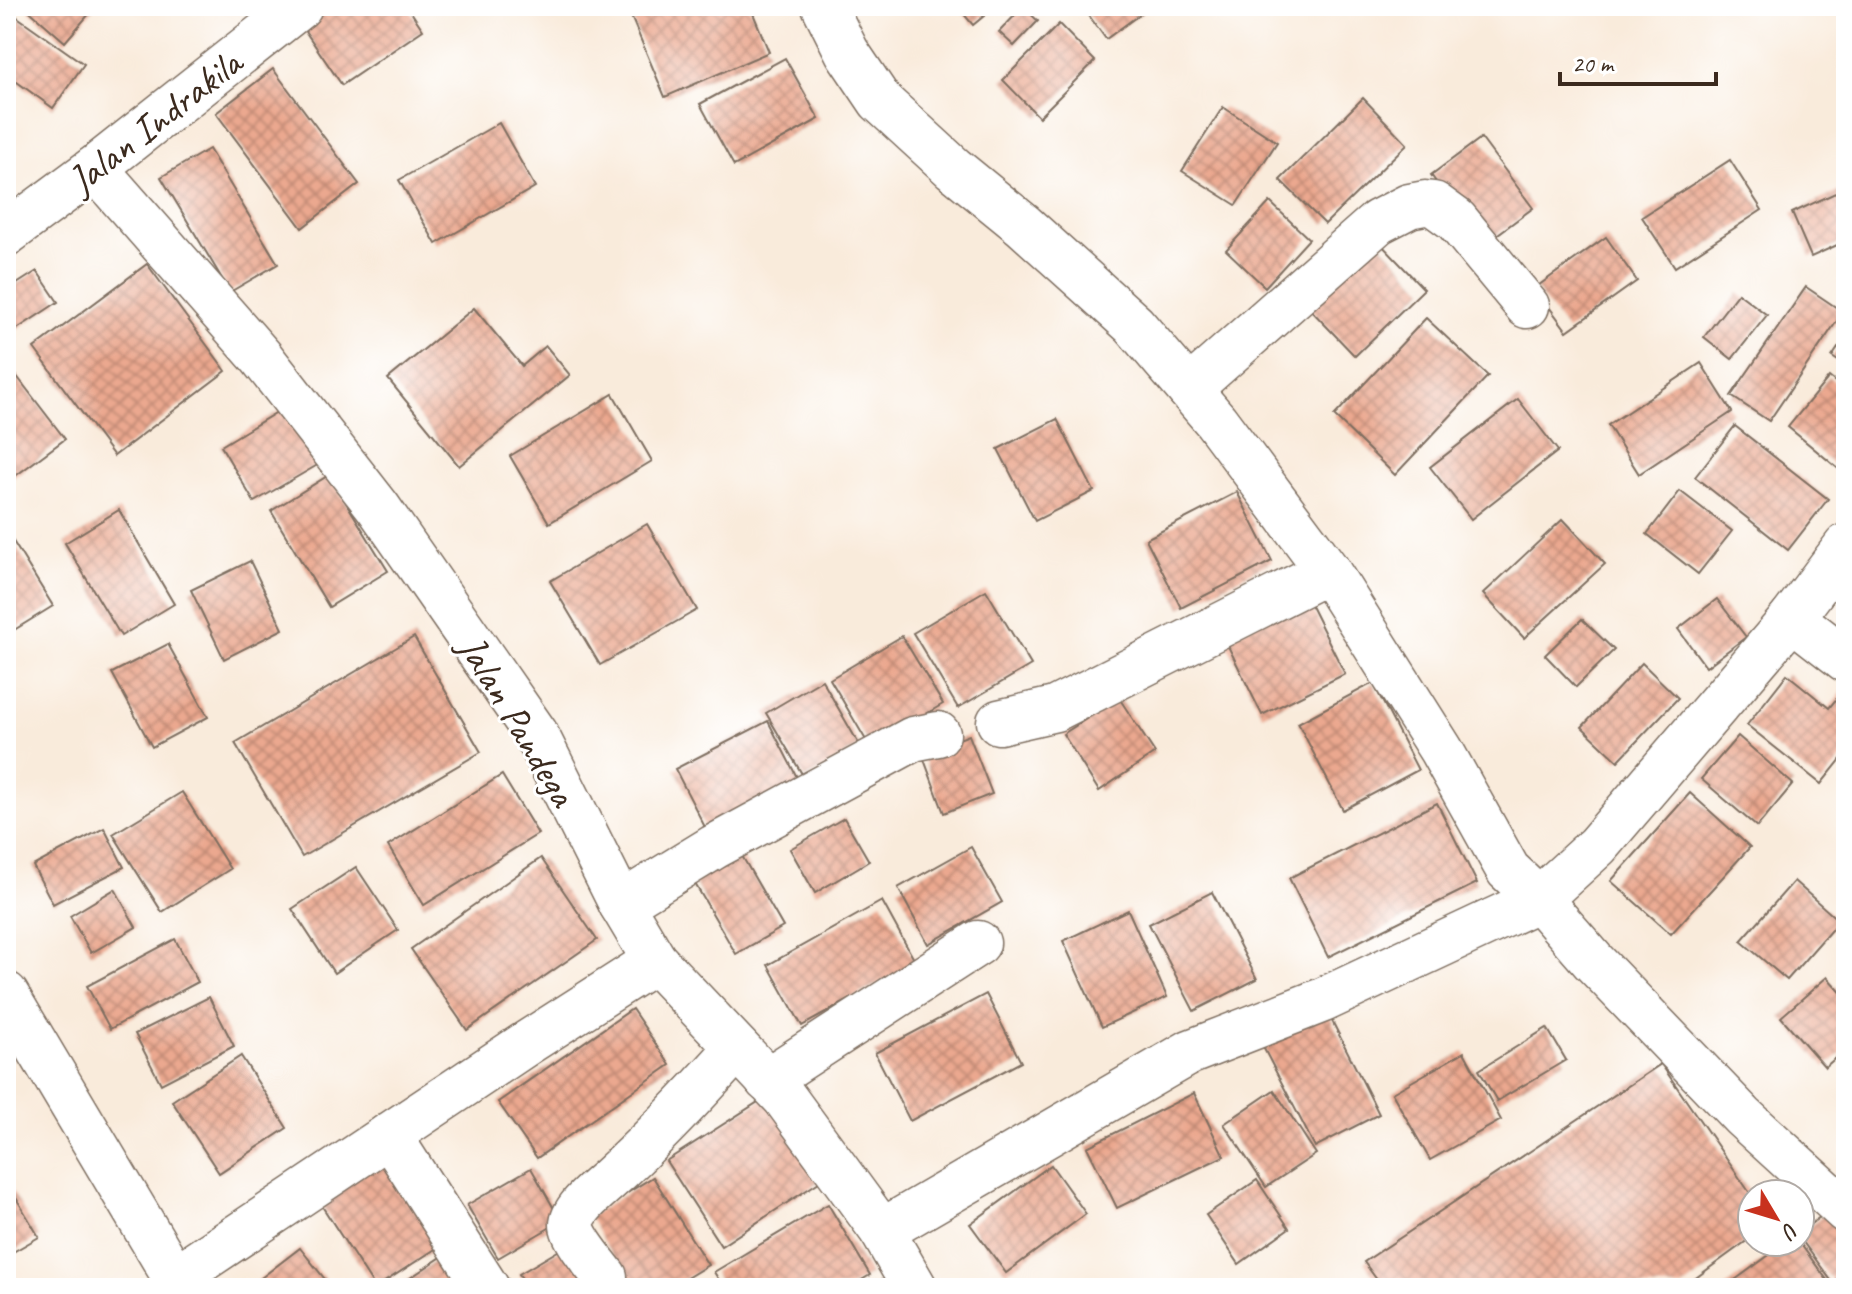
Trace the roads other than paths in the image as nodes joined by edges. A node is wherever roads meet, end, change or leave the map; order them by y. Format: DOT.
graph roads {
  1 [pos="300,6"];
  2 [pos="824,6"];
  3 [pos="95,168"];
  4 [pos="6,234"];
  5 [pos="1527,306"];
  6 [pos="1189,389"];
  7 [pos="1846,546"];
  8 [pos="1328,571"];
  9 [pos="1792,618"];
  10 [pos="1846,660"];
  11 [pos="999,722"];
  12 [pos="938,734"];
  13 [pos="1539,899"];
  14 [pos="621,904"];
  15 [pos="978,943"];
  16 [pos="655,961"];
  17 [pos="6,994"];
  18 [pos="737,1048"];
  19 [pos="767,1080"];
  20 [pos="389,1135"];
  21 [pos="1846,1211"];
  22 [pos="882,1231"];
  23 [pos="605,1277"];
  24 [pos="178,1283"];
  25 [pos="487,1288"];
  26 [pos="915,1288"];
  1 -- 3 [label="street, Jalan Indrakila"];
  2 -- 6 [label="street"];
  3 -- 4 [label="street, Jalan Indrakila"];
  3 -- 14 [label="street, Jalan Pandega"];
  5 -- 6 [label="street"];
  6 -- 8 [label="street"];
  7 -- 9 [label="street"];
  8 -- 11 [label="street"];
  8 -- 13 [label="street"];
  9 -- 10 [label="street"];
  9 -- 13 [label="street"];
  12 -- 14 [label="street"];
  13 -- 21 [label="street"];
  13 -- 22 [label="street"];
  14 -- 16 [label="street, Jalan Pandega"];
  15 -- 19 [label="street"];
  16 -- 18 [label="street, Jalan Pandega"];
  16 -- 20 [label="street"];
  17 -- 24 [label="street"];
  18 -- 19 [label="street, Jalan Pandega"];
  18 -- 23 [label="street"];
  19 -- 22 [label="street, Jalan Pandega"];
  20 -- 24 [label="street"];
  20 -- 25 [label="street"];
  22 -- 26 [label="street, Jalan Pandega"];
}
